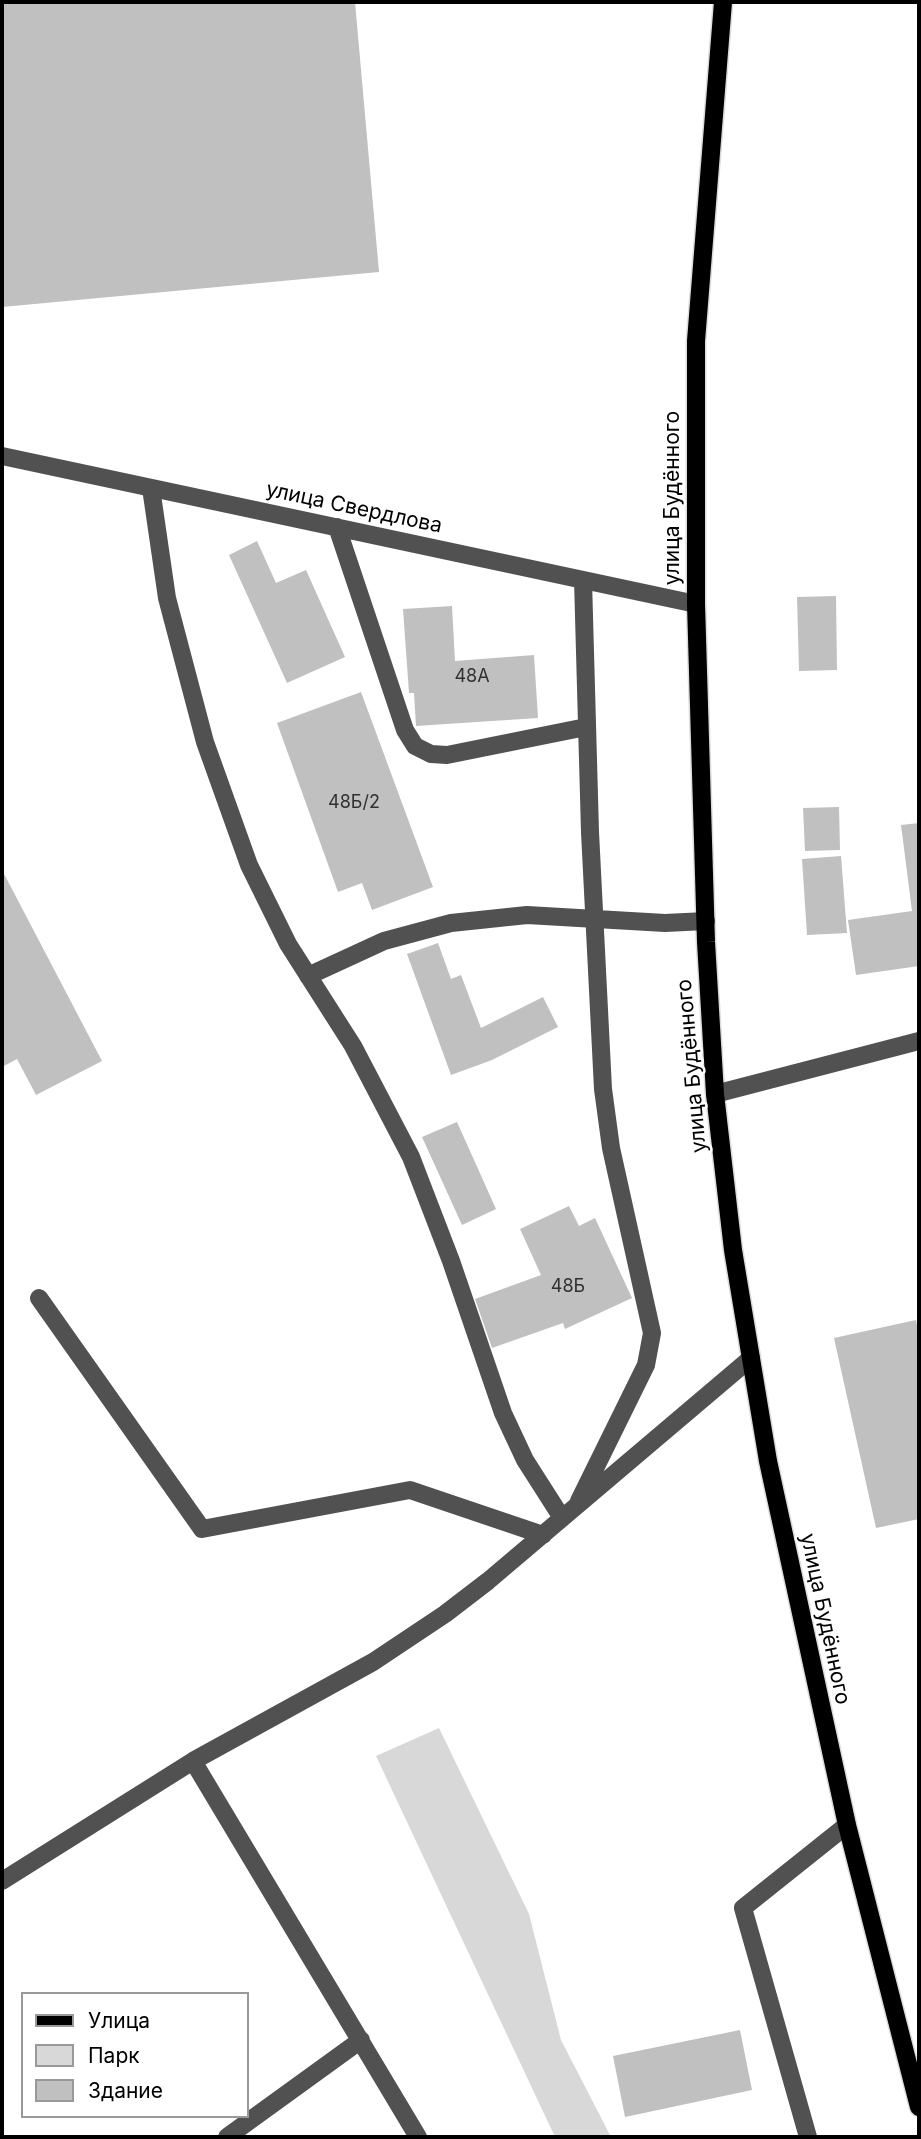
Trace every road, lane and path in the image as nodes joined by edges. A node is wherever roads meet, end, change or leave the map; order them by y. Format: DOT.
graph roads {
  1 [pos="723,2"];
  2 [pos="2,456"];
  3 [pos="151,488"];
  4 [pos="337,527"];
  5 [pos="583,580"];
  6 [pos="696,604"];
  7 [pos="586,727"];
  8 [pos="593,917"];
  9 [pos="706,921"];
  10 [pos="308,976"];
  11 [pos="919,1041"];
  12 [pos="715,1094"];
  13 [pos="38,1298"];
  14 [pos="751,1358"];
  15 [pos="579,1501"];
  16 [pos="562,1518"];
  17 [pos="543,1535"];
  18 [pos="193,1761"];
  19 [pos="846,1825"];
  20 [pos="2,1881"];
  21 [pos="361,2040"];
  22 [pos="919,2107"];
  23 [pos="227,2137"];
  24 [pos="418,2137"];
  25 [pos="808,2137"];
  1 -- 6 [label="main road, улица Будённого"];
  2 -- 3 [label="street, улица Свердлова"];
  3 -- 4 [label="street, улица Свердлова"];
  3 -- 10 [label="street"];
  4 -- 5 [label="street, улица Свердлова"];
  4 -- 7 [label="street"];
  5 -- 6 [label="street, улица Свердлова"];
  5 -- 7 [label="street"];
  6 -- 9 [label="main road, улица Будённого"];
  7 -- 8 [label="street"];
  8 -- 9 [label="street"];
  8 -- 10 [label="street"];
  8 -- 15 [label="street"];
  9 -- 12 [label="main road, улица Будённого"];
  10 -- 16 [label="street"];
  11 -- 12 [label="street"];
  12 -- 14 [label="main road, улица Будённого"];
  13 -- 17 [label="street"];
  14 -- 15 [label="street"];
  14 -- 19 [label="main road, улица Будённого"];
  15 -- 16 [label="street"];
  16 -- 17 [label="street"];
  17 -- 18 [label="street"];
  18 -- 20 [label="street"];
  18 -- 21 [label="street"];
  19 -- 22 [label="main road, улица Будённого"];
  19 -- 25 [label="street"];
  21 -- 23 [label="street"];
  21 -- 24 [label="street"];
}
